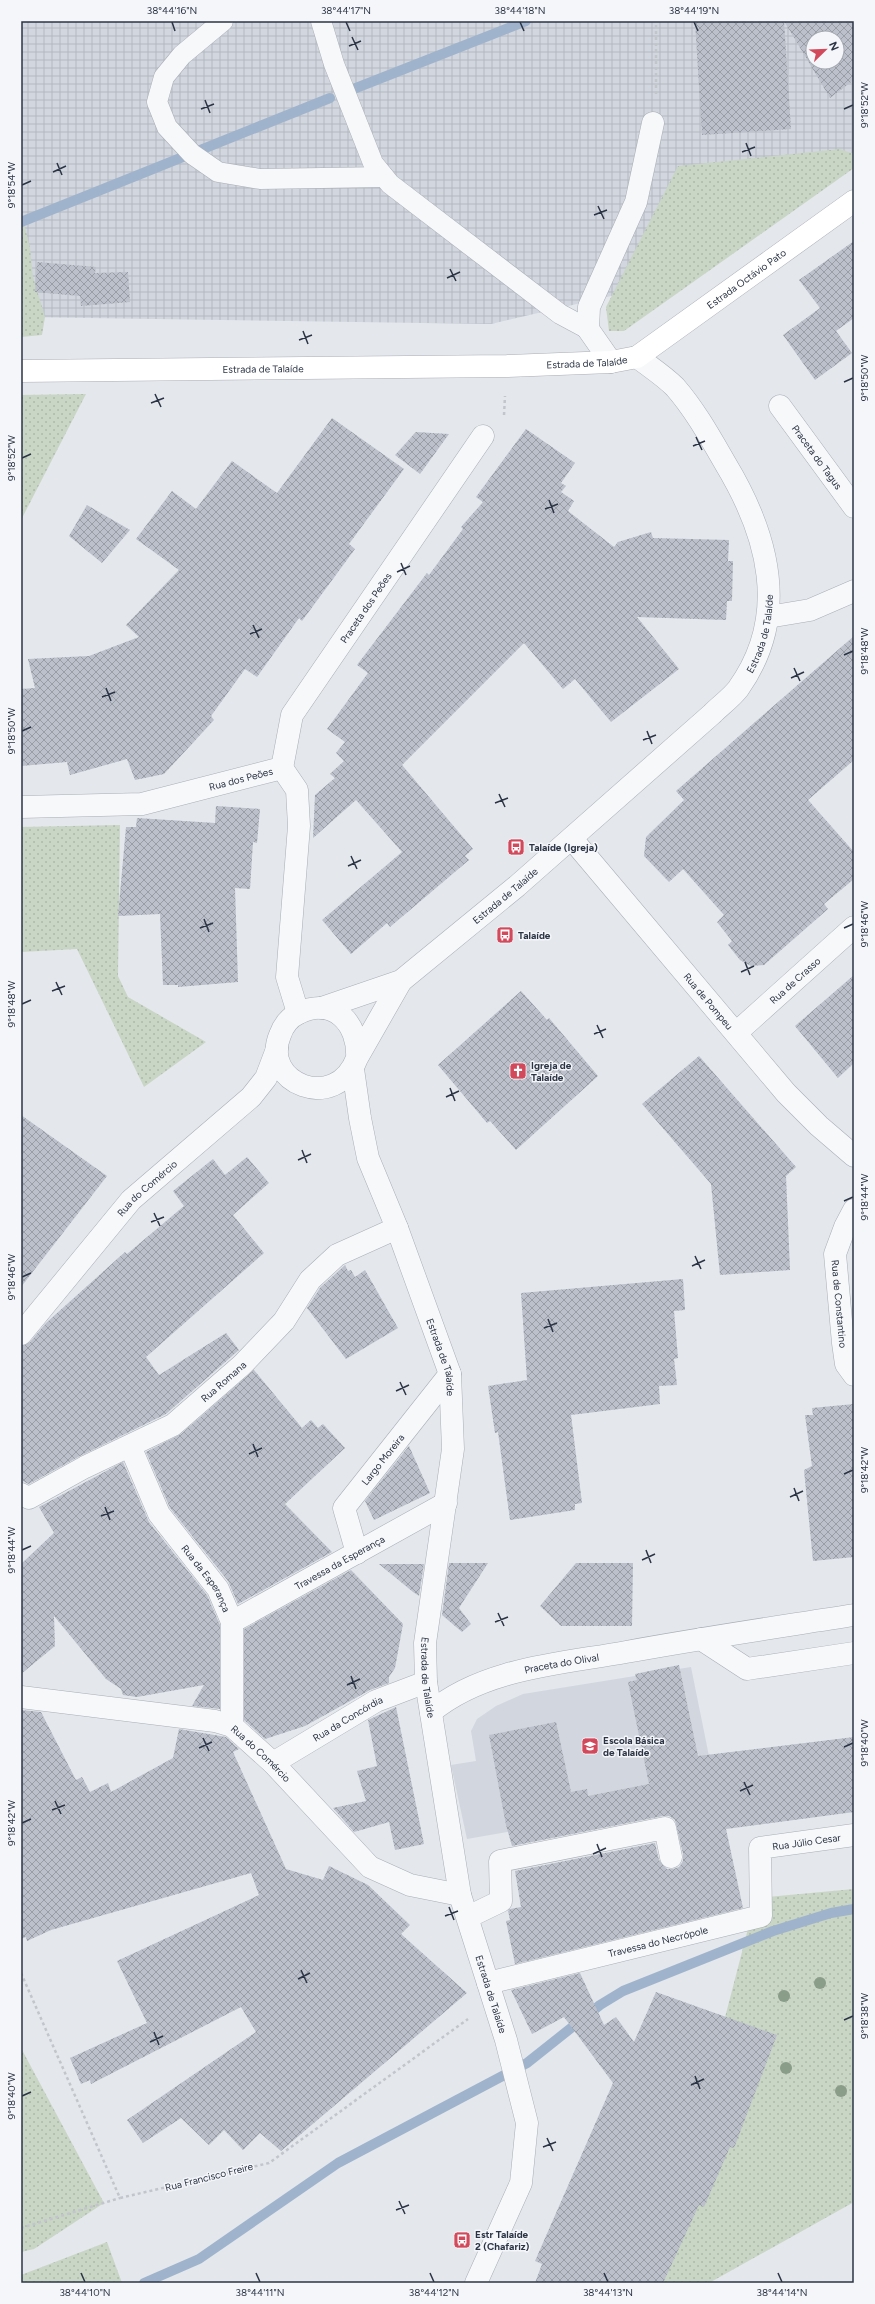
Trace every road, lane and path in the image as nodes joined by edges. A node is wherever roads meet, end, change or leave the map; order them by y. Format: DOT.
graph roads {
  1 [pos="223,21"];
  2 [pos="321,21"];
  3 [pos="656,21"];
  4 [pos="653,124"];
  5 [pos="384,177"];
  6 [pos="854,201"];
  7 [pos="588,329"];
  8 [pos="637,357"];
  9 [pos="611,362"];
  10 [pos="507,366"];
  11 [pos="21,372"];
  12 [pos="780,406"];
  13 [pos="483,436"];
  14 [pos="854,507"];
  15 [pos="854,591"];
  16 [pos="768,616"];
  17 [pos="282,768"];
  18 [pos="21,807"];
  19 [pos="572,839"];
  20 [pos="854,927"];
  21 [pos="401,981"];
  22 [pos="322,1008"];
  23 [pos="298,1013"];
  24 [pos="736,1033"];
  25 [pos="277,1049"];
  26 [pos="355,1063"];
  27 [pos="854,1156"];
  28 [pos="854,1210"];
  29 [pos="397,1228"];
  30 [pos="21,1334"];
  31 [pos="450,1374"];
  32 [pos="854,1375"];
  33 [pos="130,1446"];
  34 [pos="21,1494"];
  35 [pos="446,1502"];
  36 [pos="357,1553"];
  37 [pos="854,1615"];
  38 [pos="232,1622"];
  39 [pos="701,1639"];
  40 [pos="854,1653"];
  41 [pos="426,1682"];
  42 [pos="21,1697"];
  43 [pos="431,1712"];
  44 [pos="232,1726"];
  45 [pos="273,1763"];
  46 [pos="854,1836"];
  47 [pos="760,1848"];
  48 [pos="671,1857"];
  49 [pos="460,1895"];
  50 [pos="468,1917"];
  51 [pos="21,1973"];
  52 [pos="490,1992"];
  53 [pos="120,2198"];
  54 [pos="21,2228"];
  55 [pos="476,2283"];
  1 -- 5 [label="lane"];
  2 -- 5 [label="lane"];
  3 -- 4 [label="path"];
  4 -- 7 [label="street"];
  5 -- 7 [label="lane"];
  6 -- 8 [label="street, Estrada Octávio Pato"];
  7 -- 9 [label="street"];
  8 -- 9 [label="street, Estrada de Talaíde"];
  8 -- 16 [label="street, Estrada de Talaíde"];
  9 -- 10 [label="street, Estrada de Talaíde"];
  10 -- 11 [label="street, Estrada de Talaíde"];
  10 -- 13 [label="path"];
  12 -- 14 [label="street, Praceta do Tagus"];
  13 -- 17 [label="street, Praceta dos Peões"];
  15 -- 16 [label="street"];
  16 -- 19 [label="street, Estrada de Talaíde"];
  17 -- 18 [label="street, Rua dos Peões"];
  17 -- 23 [label="street, Rua dos Peões"];
  19 -- 21 [label="street, Estrada de Talaíde"];
  19 -- 24 [label="street, Rua de Pompeu"];
  20 -- 24 [label="street, Rua de Crasso"];
  21 -- 22 [label="street, Estrada de Talaíde"];
  21 -- 26 [label="street, Estrada de Talaíde"];
  22 -- 23 [label="street, Estrada de Talaíde"];
  22 -- 26 [label="street, Estrada de Talaíde"];
  23 -- 25 [label="street, Estrada de Talaíde"];
  24 -- 27 [label="street, Rua de Pompeu"];
  25 -- 26 [label="street, Estrada de Talaíde"];
  25 -- 30 [label="street, Rua do Comércio"];
  26 -- 29 [label="street, Estrada de Talaíde"];
  28 -- 32 [label="street, Rua de Constantino"];
  29 -- 31 [label="street, Estrada de Talaíde"];
  29 -- 33 [label="street, Rua Romana"];
  31 -- 35 [label="street, Estrada de Talaíde"];
  31 -- 36 [label="street, Largo Moreira"];
  33 -- 34 [label="street, Rua Romana"];
  33 -- 38 [label="street, Rua da Esperança"];
  35 -- 36 [label="street, Travessa da Esperança"];
  35 -- 41 [label="street, Estrada de Talaíde"];
  36 -- 38 [label="street, Travessa da Esperança"];
  37 -- 39 [label="street, Praceta do Olival"];
  38 -- 44 [label="street, Rua da Esperança"];
  39 -- 40 [label="street"];
  39 -- 43 [label="street, Praceta do Olival"];
  41 -- 43 [label="street, Estrada de Talaíde"];
  41 -- 45 [label="street, Rua da Concórdia"];
  42 -- 44 [label="street, Rua do Comércio"];
  43 -- 49 [label="street, Estrada de Talaíde"];
  44 -- 45 [label="street, Rua do Comércio"];
  45 -- 49 [label="street, Rua do Comércio"];
  46 -- 47 [label="street, Rua Júlio Cesar"];
  47 -- 52 [label="street, Travessa do Necrópole"];
  48 -- 50 [label="street"];
  49 -- 50 [label="street, Estrada de Talaíde"];
  50 -- 52 [label="street, Estrada de Talaíde"];
  51 -- 53 [label="path"];
  52 -- 53 [label="path, Rua Francisco Freire"];
  52 -- 55 [label="street, Estrada de Talaíde"];
  53 -- 54 [label="path, Rua Francisco Freire"];
}
